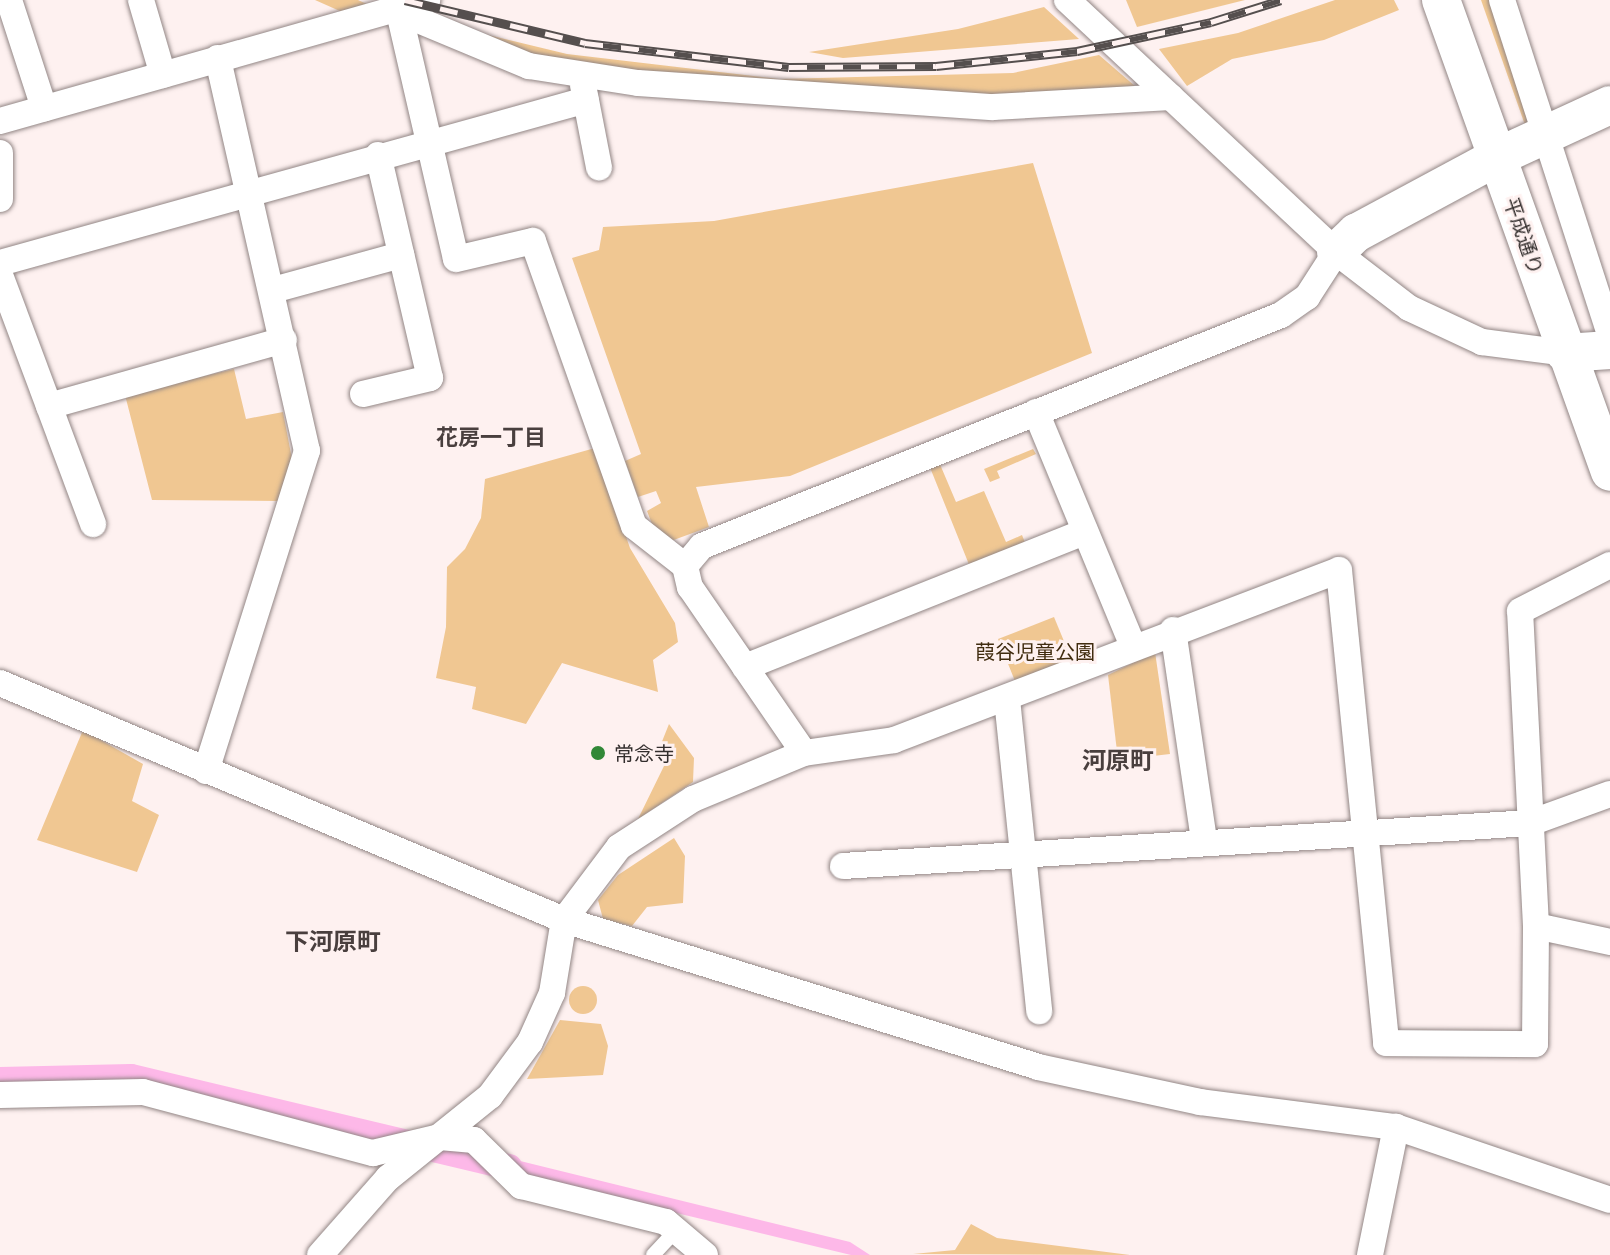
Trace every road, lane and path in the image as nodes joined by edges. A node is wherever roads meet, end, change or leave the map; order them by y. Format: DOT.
graph roads {
  1 [pos="9,0"];
  2 [pos="141,0"];
  3 [pos="427,0"];
  4 [pos="1067,0"];
  5 [pos="1441,0"];
  6 [pos="1502,0"];
  7 [pos="399,12"];
  8 [pos="218,58"];
  9 [pos="581,74"];
  10 [pos="163,75"];
  11 [pos="1171,97"];
  12 [pos="586,100"];
  13 [pos="1610,105"];
  14 [pos="44,108"];
  15 [pos="0,121"];
  16 [pos="1547,136"];
  17 [pos="428,141"];
  18 [pos="0,153"];
  19 [pos="378,155"];
  20 [pos="1497,157"];
  21 [pos="599,167"];
  22 [pos="252,191"];
  23 [pos="0,199"];
  24 [pos="1336,252"];
  25 [pos="401,255"];
  26 [pos="0,263"];
  27 [pos="0,275"];
  28 [pos="273,290"];
  29 [pos="1610,334"];
  30 [pos="284,340"];
  31 [pos="1610,350"];
  32 [pos="1565,353"];
  33 [pos="363,394"];
  34 [pos="49,406"];
  35 [pos="1036,412"];
  36 [pos="1610,472"];
  37 [pos="93,524"];
  38 [pos="1085,532"];
  39 [pos="1610,565"];
  40 [pos="685,566"];
  41 [pos="1173,630"];
  42 [pos="1133,646"];
  43 [pos="745,667"];
  44 [pos="0,683"];
  45 [pos="1007,699"];
  46 [pos="804,753"];
  47 [pos="206,771"];
  48 [pos="1610,794"];
  49 [pos="1530,823"];
  50 [pos="1369,830"];
  51 [pos="1204,841"];
  52 [pos="1026,852"];
  53 [pos="843,866"];
  54 [pos="564,920"];
  55 [pos="1536,926"];
  56 [pos="1610,942"];
  57 [pos="1039,1011"];
  58 [pos="0,1095"];
  59 [pos="1396,1127"];
  60 [pos="440,1137"];
  61 [pos="1610,1200"];
  62 [pos="676,1230"];
  63 [pos="320,1255"];
  64 [pos="653,1255"];
  65 [pos="705,1255"];
  66 [pos="1370,1255"];
  1 -- 14 [label="street"];
  2 -- 10 [label="street"];
  3 -- 7 [label="street"];
  4 -- 11 [label="street"];
  5 -- 20 [label="street, 平成通り"];
  6 -- 16 [label="street"];
  7 -- 8 [label="street"];
  7 -- 9 [label="street"];
  7 -- 17 [label="street"];
  8 -- 10 [label="street"];
  8 -- 22 [label="street"];
  9 -- 11 [label="street"];
  9 -- 12 [label="street"];
  10 -- 14 [label="street"];
  11 -- 24 [label="street"];
  12 -- 17 [label="street"];
  12 -- 21 [label="street"];
  13 -- 16 [label="street"];
  14 -- 15 [label="street"];
  16 -- 20 [label="street"];
  16 -- 29 [label="street"];
  17 -- 19 [label="street"];
  17 -- 40 [label="street"];
  18 -- 23 [label="street"];
  19 -- 22 [label="street"];
  19 -- 25 [label="street"];
  20 -- 24 [label="street"];
  20 -- 32 [label="street, 平成通り"];
  22 -- 26 [label="street"];
  22 -- 28 [label="street"];
  24 -- 32 [label="street"];
  24 -- 35 [label="street"];
  25 -- 28 [label="street"];
  25 -- 33 [label="street"];
  27 -- 34 [label="street"];
  28 -- 30 [label="street"];
  30 -- 34 [label="street"];
  30 -- 47 [label="street"];
  31 -- 32 [label="street"];
  32 -- 36 [label="street, 平成通り"];
  34 -- 37 [label="street"];
  35 -- 38 [label="street"];
  35 -- 40 [label="street"];
  38 -- 42 [label="street"];
  38 -- 43 [label="street"];
  39 -- 49 [label="street"];
  40 -- 43 [label="street"];
  41 -- 42 [label="street"];
  41 -- 50 [label="street"];
  41 -- 51 [label="street"];
  42 -- 45 [label="street"];
  43 -- 46 [label="street"];
  44 -- 47 [label="street"];
  45 -- 46 [label="street"];
  45 -- 52 [label="street"];
  46 -- 54 [label="street"];
  47 -- 54 [label="street"];
  48 -- 49 [label="street"];
  49 -- 50 [label="street"];
  49 -- 55 [label="street"];
  50 -- 51 [label="street"];
  50 -- 55 [label="street"];
  51 -- 52 [label="street"];
  52 -- 53 [label="street"];
  52 -- 57 [label="street"];
  54 -- 59 [label="street"];
  54 -- 60 [label="street"];
  55 -- 56 [label="street"];
  58 -- 60 [label="street"];
  59 -- 61 [label="street"];
  59 -- 66 [label="street"];
  60 -- 62 [label="street"];
  60 -- 63 [label="street"];
  62 -- 64 [label="lane"];
  62 -- 65 [label="street"];
}
